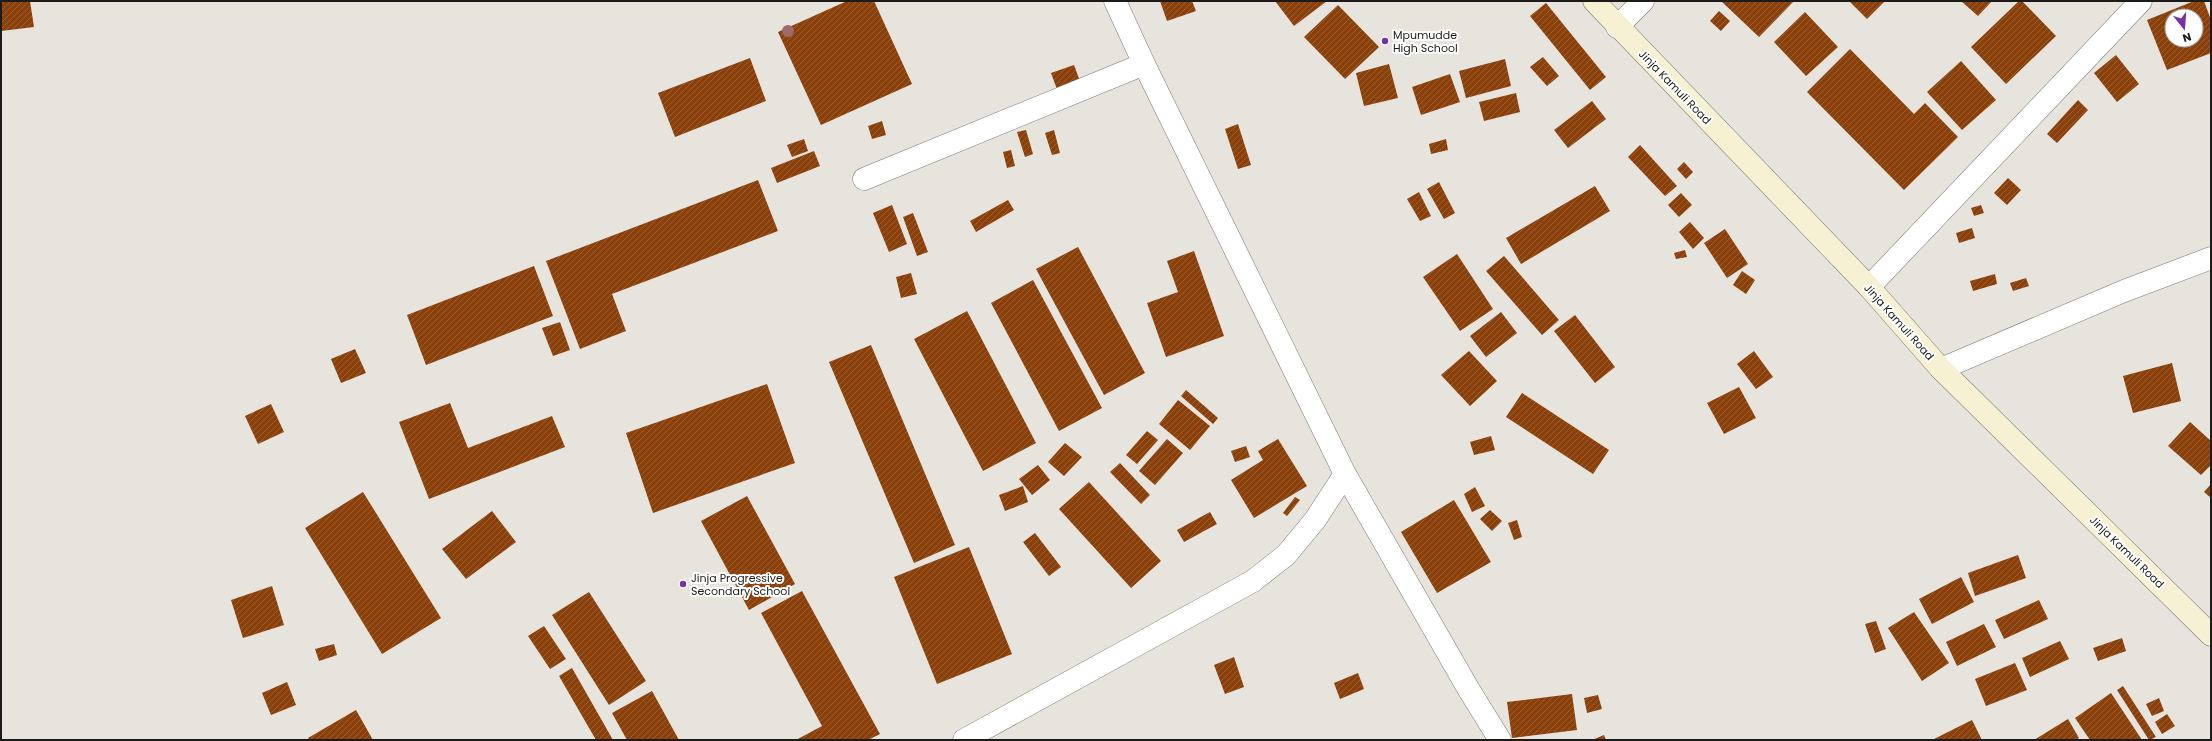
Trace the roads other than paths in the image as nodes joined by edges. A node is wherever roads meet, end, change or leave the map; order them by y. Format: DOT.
graph roads {
  1 [pos="1115,1"];
  2 [pos="1594,1"];
  3 [pos="1643,1"];
  4 [pos="2141,1"];
  5 [pos="1618,27"];
  6 [pos="1144,64"];
  7 [pos="864,179"];
  8 [pos="2211,258"];
  9 [pos="1869,287"];
  10 [pos="1941,369"];
  11 [pos="1344,474"];
  12 [pos="2211,635"];
  13 [pos="964,740"];
  14 [pos="1500,740"];
  1 -- 6 [label="street"];
  2 -- 5 [label="main road, Jinja Kamuli Road"];
  3 -- 5 [label="street"];
  4 -- 9 [label="street"];
  5 -- 9 [label="main road, Jinja Kamuli Road"];
  6 -- 7 [label="street"];
  6 -- 11 [label="street"];
  8 -- 10 [label="street"];
  9 -- 10 [label="main road, Jinja Kamuli Road"];
  10 -- 12 [label="main road, Jinja Kamuli Road"];
  11 -- 13 [label="street"];
  11 -- 14 [label="street"];
}
